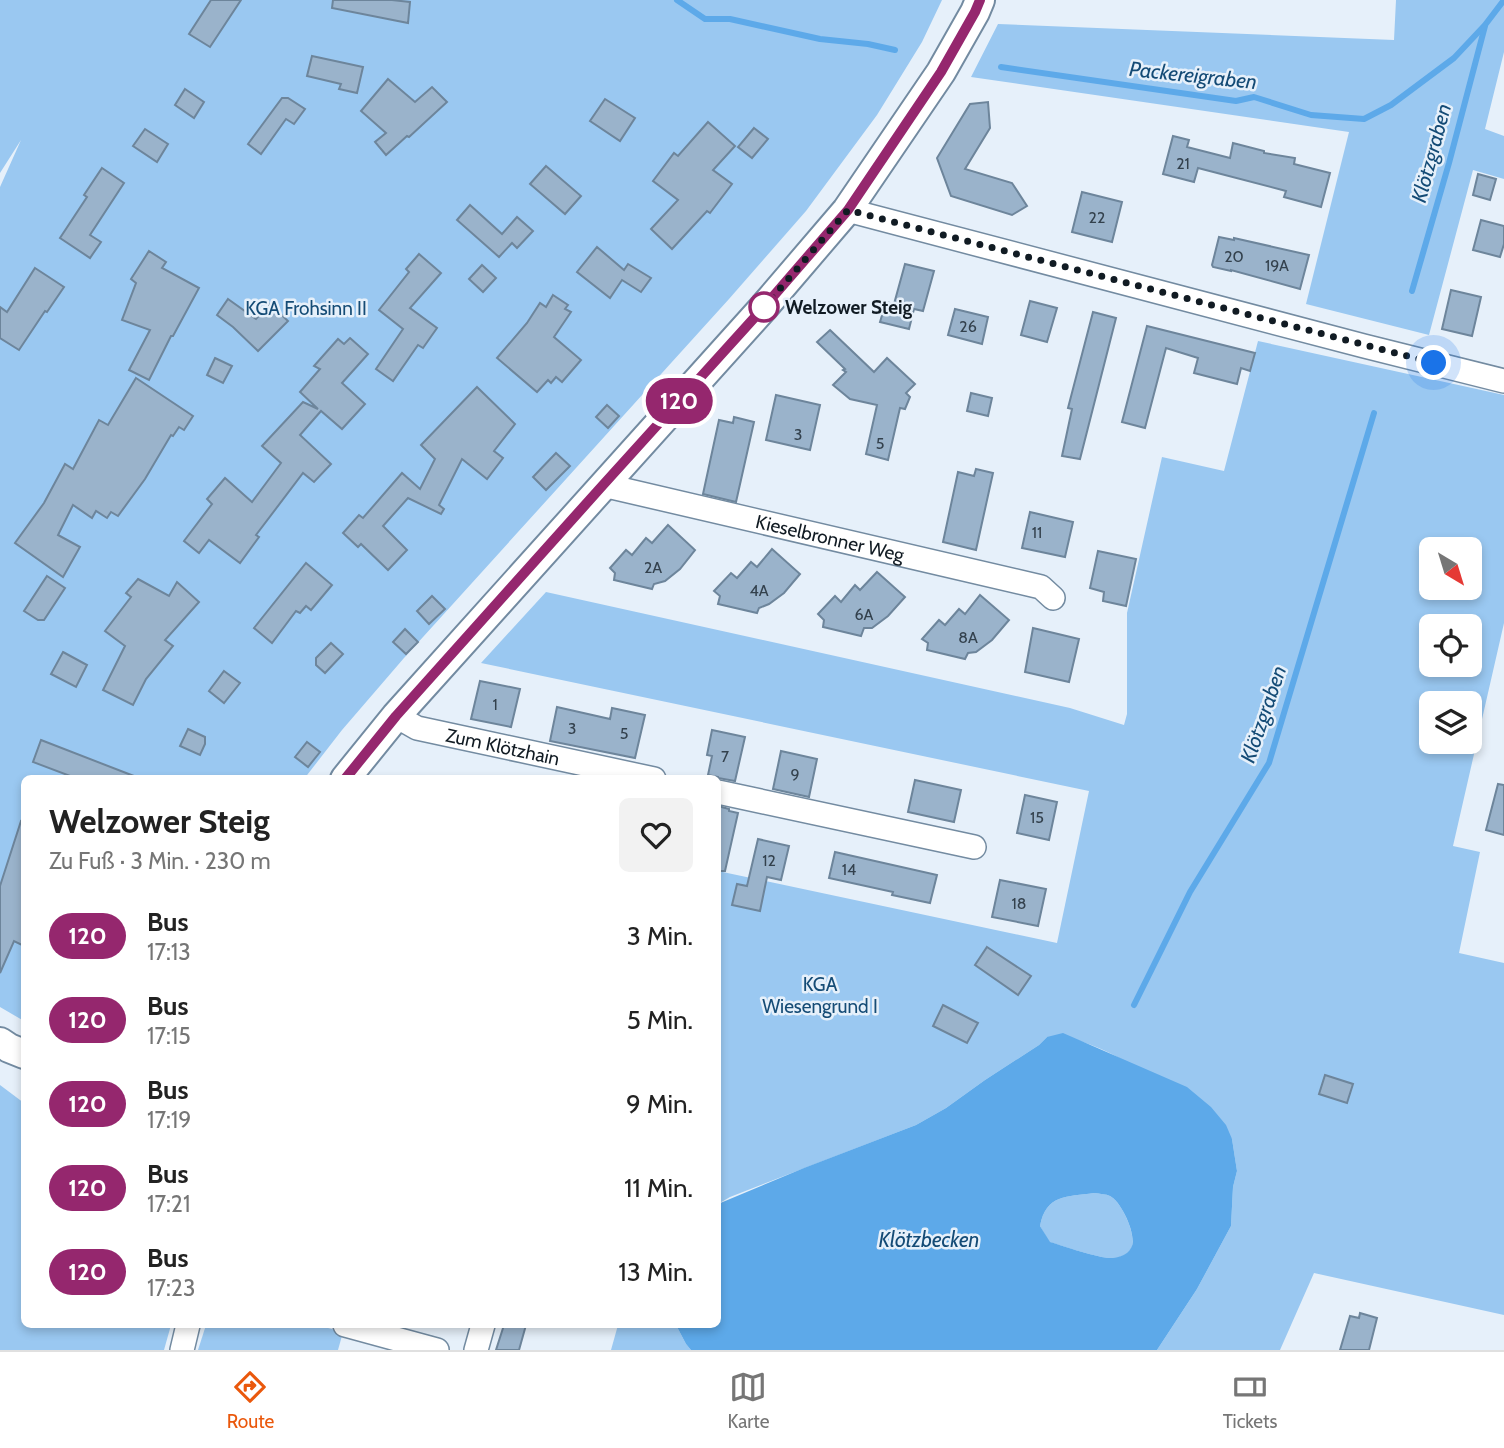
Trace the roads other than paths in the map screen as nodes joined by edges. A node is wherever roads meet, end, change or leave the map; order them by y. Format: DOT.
graph roads {
  1 [pos="979,0"];
  2 [pos="848,210"];
  3 [pos="1504,381"];
  4 [pos="603,485"];
  5 [pos="1053,598"];
  6 [pos="396,716"];
  7 [pos="348,775"];
  8 [pos="635,775"];
  9 [pos="721,793"];
  10 [pos="974,847"];
  11 [pos="187,1328"];
  12 [pos="356,1328"];
  13 [pos="482,1328"];
  14 [pos="181,1350"];
  15 [pos="437,1350"];
  16 [pos="476,1350"];
  1 -- 2 [label="street"];
  2 -- 3 [label="street"];
  2 -- 4 [label="street"];
  4 -- 5 [label="street, Kieselbronner Weg"];
  4 -- 6 [label="street"];
  6 -- 7 [label="street"];
  6 -- 8 [label="street, Zum Klötzhain"];
  9 -- 10 [label="street"];
  11 -- 14 [label="street"];
  12 -- 15 [label="street"];
  13 -- 16 [label="street"];
}
